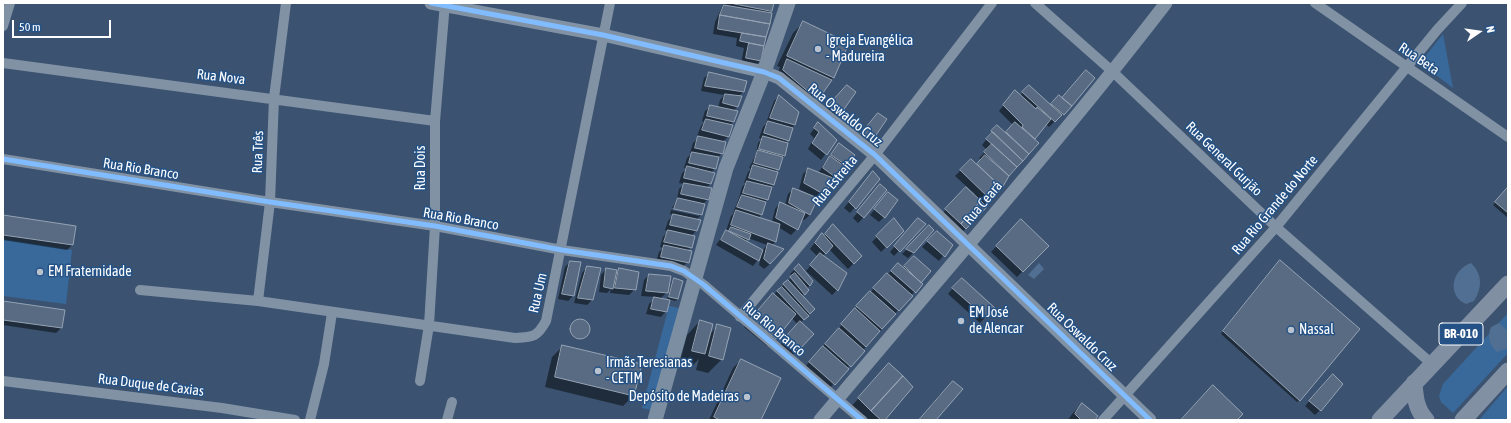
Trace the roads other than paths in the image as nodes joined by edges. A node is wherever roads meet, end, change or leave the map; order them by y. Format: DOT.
graph roads {
  1 [pos="10,3"];
  2 [pos="286,3"];
  3 [pos="610,3"];
  4 [pos="788,3"];
  5 [pos="992,3"];
  6 [pos="1035,3"];
  7 [pos="1166,3"];
  8 [pos="1315,3"];
  9 [pos="1462,3"];
  10 [pos="440,4"];
  11 [pos="3,26"];
  12 [pos="603,35"];
  13 [pos="3,63"];
  14 [pos="1406,68"];
  15 [pos="764,72"];
  16 [pos="1113,72"];
  17 [pos="274,98"];
  18 [pos="435,121"];
  19 [pos="1508,137"];
  20 [pos="875,155"];
  21 [pos="3,158"];
  22 [pos="270,202"];
  23 [pos="435,226"];
  24 [pos="1276,227"];
  25 [pos="968,246"];
  26 [pos="562,250"];
  27 [pos="695,278"];
  28 [pos="1508,284"];
  29 [pos="140,290"];
  30 [pos="258,302"];
  31 [pos="332,313"];
  32 [pos="740,317"];
  33 [pos="429,325"];
  34 [pos="1432,364"];
  35 [pos="1508,371"];
  36 [pos="3,381"];
  37 [pos="420,381"];
  38 [pos="1414,383"];
  39 [pos="1125,395"];
  40 [pos="838,399"];
  41 [pos="452,402"];
  42 [pos="295,420"];
  43 [pos="310,420"];
  44 [pos="447,420"];
  45 [pos="655,420"];
  46 [pos="820,420"];
  47 [pos="862,420"];
  48 [pos="1103,420"];
  49 [pos="1150,420"];
  50 [pos="1380,420"];
  51 [pos="1426,420"];
  52 [pos="1463,420"];
  1 -- 11 [label="street"];
  2 -- 17 [label="street, Rua Três"];
  3 -- 12 [label="street, Rua Um"];
  4 -- 15 [label="main road"];
  5 -- 20 [label="street, Rua Estreita"];
  6 -- 16 [label="street, Rua General Gurjão"];
  7 -- 16 [label="street, Rua Ceará"];
  8 -- 14 [label="street, Rua Beta"];
  9 -- 14 [label="street, Rua Rio Grande do Norte"];
  10 -- 12 [label="street, Rua Oswaldo Cruz"];
  10 -- 18 [label="street, Rua Dois"];
  12 -- 15 [label="street, Rua Oswaldo Cruz"];
  12 -- 26 [label="street, Rua Um"];
  13 -- 17 [label="street, Rua Nova"];
  14 -- 19 [label="street, Rua Beta"];
  14 -- 24 [label="street, Rua Rio Grande do Norte"];
  15 -- 20 [label="street, Rua Oswaldo Cruz"];
  15 -- 27 [label="main road"];
  16 -- 24 [label="street, Rua General Gurjão"];
  16 -- 25 [label="street, Rua Ceará"];
  17 -- 18 [label="street, Rua Nova"];
  17 -- 22 [label="street, Rua Três"];
  18 -- 23 [label="street, Rua Dois"];
  20 -- 25 [label="street, Rua Oswaldo Cruz"];
  20 -- 32 [label="street, Rua Estreita"];
  21 -- 22 [label="street, Rua Rio Branco"];
  22 -- 23 [label="street, Rua Rio Branco"];
  22 -- 30 [label="street, Rua Três"];
  23 -- 26 [label="street, Rua Rio Branco"];
  23 -- 33 [label="street, Rua Dois"];
  24 -- 34 [label="street, Rua General Gurjão"];
  24 -- 39 [label="street, Rua Rio Grande do Norte"];
  25 -- 39 [label="street, Rua Oswaldo Cruz"];
  25 -- 40 [label="street, Rua Ceará"];
  26 -- 27 [label="street, Rua Rio Branco"];
  26 -- 33 [label="street, Rua Um"];
  27 -- 32 [label="street, Rua Rio Branco"];
  27 -- 45 [label="main road"];
  28 -- 34 [label="main road, BR-010"];
  29 -- 30 [label="street, Rua Um"];
  30 -- 31 [label="street, Rua Um"];
  31 -- 33 [label="street, Rua Um"];
  31 -- 43 [label="street"];
  32 -- 40 [label="street, Rua Rio Branco"];
  33 -- 37 [label="street, Rua Dois"];
  34 -- 38 [label="main road, BR-010"];
  35 -- 52 [label="highway"];
  36 -- 42 [label="street, Rua Duque de Caxias"];
  38 -- 50 [label="main road, BR-010"];
  38 -- 51 [label="main road"];
  39 -- 48 [label="street, Rua Rio Grande do Norte"];
  39 -- 49 [label="street, Rua Oswaldo Cruz"];
  40 -- 46 [label="street, Rua Ceará"];
  40 -- 47 [label="street, Rua Rio Branco"];
  41 -- 44 [label="street"];
}
